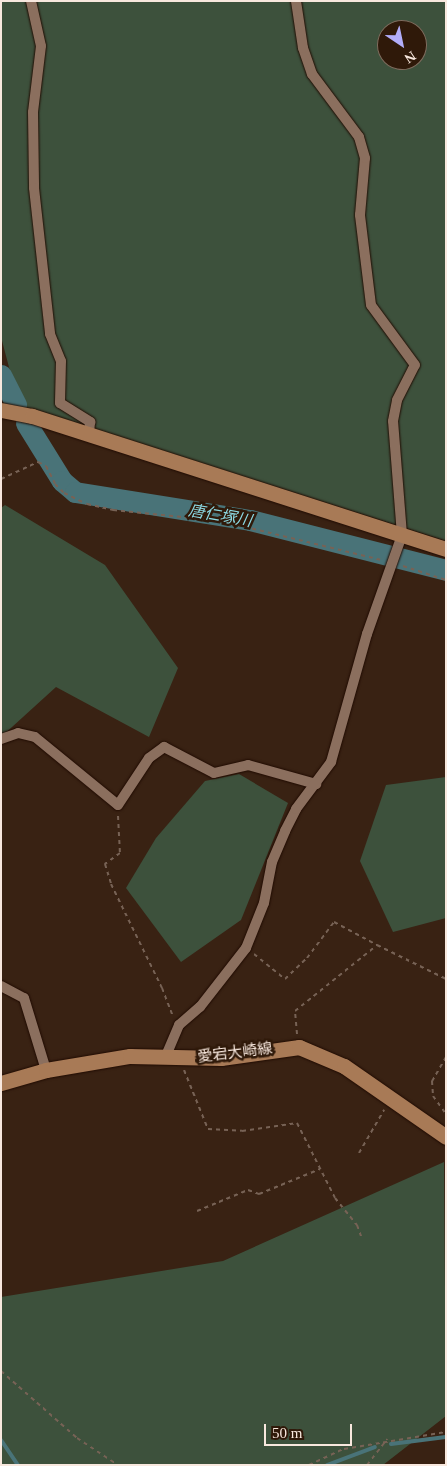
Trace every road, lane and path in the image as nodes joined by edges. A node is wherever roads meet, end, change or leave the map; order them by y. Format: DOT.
graph roads {
  1 [pos="31,1"];
  2 [pos="296,1"];
  3 [pos="1,410"];
  4 [pos="90,434"];
  5 [pos="1,479"];
  6 [pos="402,535"];
  7 [pos="446,549"];
  8 [pos="394,564"];
  9 [pos="446,580"];
  10 [pos="1,740"];
  11 [pos="316,784"];
  12 [pos="118,805"];
  13 [pos="377,945"];
  14 [pos="246,948"];
  15 [pos="446,979"];
  16 [pos="1,986"];
  17 [pos="178,1025"];
  18 [pos="299,1047"];
  19 [pos="446,1057"];
  20 [pos="172,1059"];
  21 [pos="46,1070"];
  22 [pos="1,1083"];
  23 [pos="391,1100"];
  24 [pos="446,1114"];
  25 [pos="446,1137"];
  26 [pos="359,1152"];
  27 [pos="320,1168"];
  28 [pos="197,1211"];
  29 [pos="362,1239"];
  30 [pos="1,1371"];
  31 [pos="446,1432"];
  32 [pos="387,1439"];
  33 [pos="118,1465"];
  34 [pos="309,1465"];
  35 [pos="367,1465"];
  1 -- 4 [label="street"];
  2 -- 6 [label="street"];
  3 -- 4 [label="street"];
  4 -- 6 [label="street"];
  5 -- 8 [label="path"];
  6 -- 7 [label="street"];
  6 -- 8 [label="street"];
  8 -- 9 [label="path"];
  8 -- 11 [label="street"];
  10 -- 12 [label="street"];
  11 -- 12 [label="street"];
  11 -- 14 [label="street"];
  12 -- 17 [label="path"];
  13 -- 14 [label="path"];
  13 -- 15 [label="path"];
  13 -- 18 [label="path"];
  14 -- 17 [label="street"];
  16 -- 21 [label="street"];
  17 -- 20 [label="street"];
  18 -- 20 [label="street, 愛宕大崎線"];
  18 -- 23 [label="street"];
  19 -- 24 [label="path"];
  20 -- 21 [label="street, 愛宕大崎線"];
  20 -- 27 [label="path"];
  21 -- 22 [label="street, 愛宕大崎線"];
  23 -- 25 [label="street"];
  23 -- 26 [label="path"];
  27 -- 28 [label="path"];
  27 -- 29 [label="path"];
  30 -- 33 [label="path"];
  31 -- 32 [label="path"];
  32 -- 34 [label="path"];
  32 -- 35 [label="path"];
}
